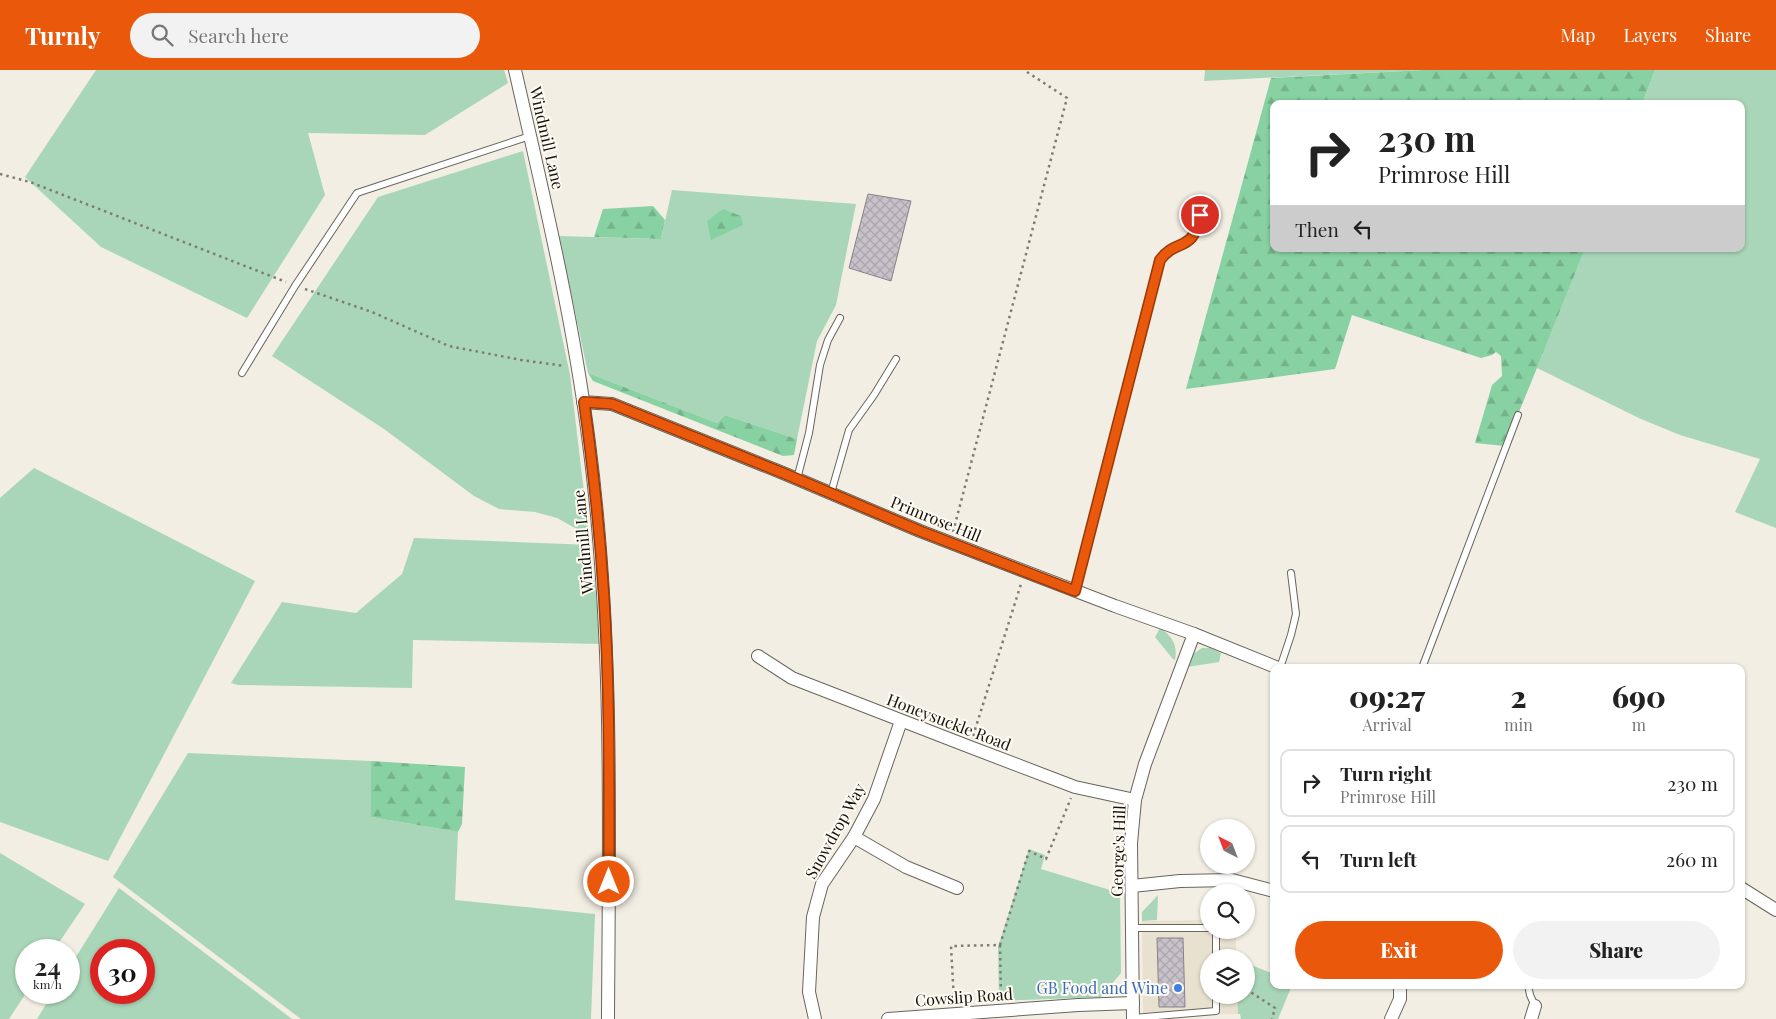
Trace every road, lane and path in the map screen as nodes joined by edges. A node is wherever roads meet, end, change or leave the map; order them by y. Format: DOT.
graph roads {
  1 [pos="515,70"];
  2 [pos="1024,70"];
  3 [pos="530,136"];
  4 [pos="1200,202"];
  5 [pos="840,318"];
  6 [pos="896,359"];
  7 [pos="242,373"];
  8 [pos="584,402"];
  9 [pos="1518,415"];
  10 [pos="797,479"];
  11 [pos="831,493"];
  12 [pos="950,543"];
  13 [pos="1025,572"];
  14 [pos="1291,573"];
  15 [pos="1075,591"];
  16 [pos="1194,634"];
  17 [pos="758,656"];
  18 [pos="1270,664"];
  19 [pos="1280,664"];
  20 [pos="1424,664"];
  21 [pos="902,721"];
  22 [pos="970,747"];
  23 [pos="1072,794"];
  24 [pos="1135,800"];
  25 [pos="854,837"];
  26 [pos="1132,886"];
  27 [pos="957,888"];
  28 [pos="1270,888"];
  29 [pos="1745,891"];
  30 [pos="1776,910"];
  31 [pos="1132,928"];
  32 [pos="1200,928"];
  33 [pos="1000,945"];
  34 [pos="1400,989"];
  35 [pos="1529,989"];
  36 [pos="1255,996"];
  37 [pos="1133,1003"];
  38 [pos="1216,1004"];
  39 [pos="1535,1006"];
  40 [pos="1001,1010"];
  41 [pos="955,1013"];
  42 [pos="926,1017"];
  43 [pos="1133,1018"];
  44 [pos="608,1019"];
  45 [pos="815,1019"];
  46 [pos="888,1019"];
  47 [pos="1272,1019"];
  48 [pos="1391,1019"];
  49 [pos="1531,1019"];
  1 -- 3 [label="street, Windmill Lane"];
  2 -- 12 [label="path"];
  3 -- 7 [label="lane"];
  3 -- 8 [label="street, Windmill Lane"];
  4 -- 15 [label="lane"];
  5 -- 10 [label="lane"];
  6 -- 11 [label="lane"];
  8 -- 10 [label="street, Primrose Hill"];
  8 -- 44 [label="street, Windmill Lane"];
  9 -- 20 [label="lane"];
  10 -- 11 [label="street, Primrose Hill"];
  11 -- 12 [label="street, Primrose Hill"];
  12 -- 13 [label="street, Primrose Hill"];
  13 -- 15 [label="street, Primrose Hill"];
  13 -- 22 [label="path"];
  14 -- 19 [label="lane"];
  15 -- 16 [label="street, Primrose Hill"];
  16 -- 18 [label="street, Primrose Hill"];
  16 -- 24 [label="street, George's Hill"];
  17 -- 21 [label="street, Honeysuckle Road"];
  21 -- 22 [label="street, Honeysuckle Road"];
  21 -- 25 [label="street, Snowdrop Way"];
  22 -- 24 [label="street, Honeysuckle Road"];
  23 -- 33 [label="path"];
  24 -- 26 [label="street, George's Hill"];
  25 -- 27 [label="street"];
  25 -- 45 [label="street, Snowdrop Way"];
  26 -- 28 [label="street"];
  26 -- 31 [label="street, George's Hill"];
  29 -- 30 [label="street"];
  31 -- 32 [label="lane"];
  31 -- 37 [label="street, George's Hill"];
  33 -- 40 [label="path"];
  33 -- 41 [label="path"];
  34 -- 48 [label="street"];
  35 -- 39 [label="lane"];
  36 -- 47 [label="path"];
  37 -- 40 [label="street, Cowslip Road"];
  37 -- 43 [label="street, George's Hill"];
  38 -- 43 [label="lane"];
  39 -- 49 [label="street"];
  40 -- 41 [label="street, Cowslip Road"];
  41 -- 42 [label="street, Cowslip Road"];
  42 -- 46 [label="street, Cowslip Road"];
}
